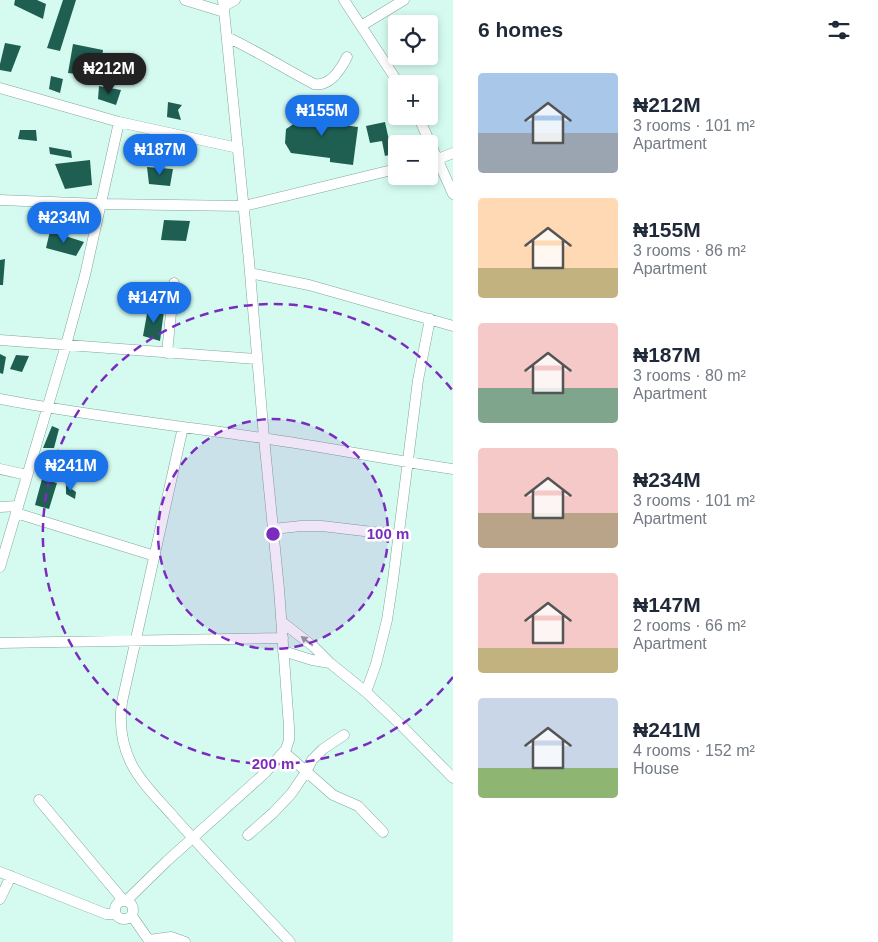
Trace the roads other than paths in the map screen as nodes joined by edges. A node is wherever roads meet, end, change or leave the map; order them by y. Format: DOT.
graph roads {
  1 [pos="185,0"];
  2 [pos="235,0"];
  3 [pos="344,0"];
  4 [pos="404,0"];
  5 [pos="224,6"];
  6 [pos="361,26"];
  7 [pos="227,37"];
  8 [pos="347,57"];
  9 [pos="393,75"];
  10 [pos="0,88"];
  11 [pos="119,122"];
  12 [pos="238,148"];
  13 [pos="453,153"];
  14 [pos="438,159"];
  15 [pos="438,169"];
  16 [pos="388,172"];
  17 [pos="453,194"];
  18 [pos="0,200"];
  19 [pos="101,204"];
  20 [pos="244,206"];
  21 [pos="250,272"];
  22 [pos="174,283"];
  23 [pos="430,319"];
  24 [pos="453,326"];
  25 [pos="0,340"];
  26 [pos="66,345"];
  27 [pos="167,352"];
  28 [pos="257,359"];
  29 [pos="0,400"];
  30 [pos="47,408"];
  31 [pos="183,427"];
  32 [pos="264,438"];
  33 [pos="407,462"];
  34 [pos="0,469"];
  35 [pos="453,469"];
  36 [pos="27,475"];
  37 [pos="0,507"];
  38 [pos="17,510"];
  39 [pos="273,529"];
  40 [pos="398,535"];
  41 [pos="154,556"];
  42 [pos="0,567"];
  43 [pos="282,622"];
  44 [pos="283,638"];
  45 [pos="136,640"];
  46 [pos="0,643"];
  47 [pos="283,651"];
  48 [pos="330,663"];
  49 [pos="366,692"];
  50 [pos="344,736"];
  51 [pos="284,752"];
  52 [pos="306,772"];
  53 [pos="453,778"];
  54 [pos="38,800"];
  55 [pos="383,832"];
  56 [pos="248,835"];
  57 [pos="192,838"];
  58 [pos="0,872"];
  59 [pos="11,876"];
  60 [pos="0,899"];
  61 [pos="125,900"];
  62 [pos="116,914"];
  63 [pos="132,916"];
  64 [pos="150,941"];
  65 [pos="185,942"];
  66 [pos="290,942"];
  1 -- 5 [label="street"];
  2 -- 5 [label="street"];
  3 -- 6 [label="street"];
  4 -- 6 [label="street"];
  5 -- 7 [label="street"];
  6 -- 9 [label="street"];
  7 -- 8 [label="street"];
  7 -- 12 [label="street"];
  10 -- 11 [label="street"];
  11 -- 12 [label="street"];
  11 -- 19 [label="street"];
  12 -- 20 [label="street"];
  13 -- 14 [label="street"];
  15 -- 17 [label="street"];
  16 -- 20 [label="street"];
  18 -- 19 [label="street"];
  19 -- 20 [label="street"];
  19 -- 26 [label="street"];
  20 -- 21 [label="street"];
  21 -- 23 [label="street"];
  21 -- 28 [label="street"];
  22 -- 27 [label="street"];
  23 -- 24 [label="street"];
  23 -- 33 [label="street"];
  25 -- 26 [label="street"];
  26 -- 27 [label="street"];
  26 -- 30 [label="street"];
  27 -- 28 [label="street"];
  28 -- 32 [label="street"];
  29 -- 30 [label="street"];
  30 -- 31 [label="street"];
  30 -- 36 [label="street"];
  31 -- 32 [label="street"];
  31 -- 41 [label="street"];
  32 -- 33 [label="street"];
  32 -- 39 [label="street"];
  33 -- 35 [label="street"];
  33 -- 40 [label="street"];
  34 -- 36 [label="street"];
  36 -- 38 [label="street"];
  37 -- 38 [label="street"];
  38 -- 41 [label="street"];
  38 -- 42 [label="street"];
  39 -- 40 [label="street"];
  39 -- 43 [label="street"];
  40 -- 49 [label="street"];
  41 -- 45 [label="street"];
  43 -- 44 [label="street"];
  48 -- 43 [label="street, one-way"];
  44 -- 45 [label="street"];
  44 -- 47 [label="street"];
  45 -- 46 [label="street"];
  45 -- 57 [label="street"];
  47 -- 48 [label="street"];
  47 -- 51 [label="street"];
  48 -- 49 [label="street"];
  49 -- 53 [label="street"];
  50 -- 52 [label="street"];
  51 -- 52 [label="street"];
  51 -- 57 [label="street"];
  52 -- 55 [label="street"];
  52 -- 56 [label="street"];
  54 -- 61 [label="street"];
  57 -- 61 [label="street"];
  57 -- 66 [label="street"];
  58 -- 59 [label="street"];
  59 -- 60 [label="street"];
  59 -- 62 [label="street"];
  61 -- 62 [label="street"];
  61 -- 63 [label="street"];
  62 -- 63 [label="street"];
  63 -- 64 [label="street"];
  64 -- 65 [label="street"];
}
